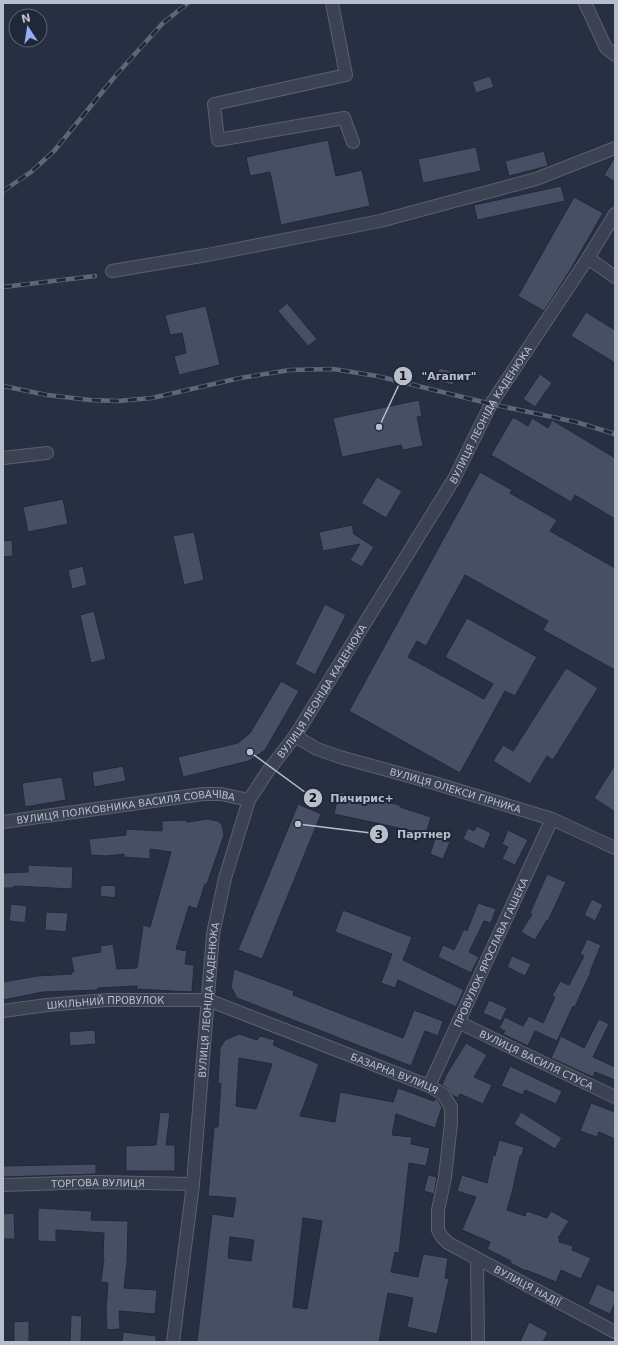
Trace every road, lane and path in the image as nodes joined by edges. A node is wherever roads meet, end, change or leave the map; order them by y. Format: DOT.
graph roads {
  1 [pos="332,3"];
  2 [pos="585,3"];
  3 [pos="615,55"];
  4 [pos="353,142"];
  5 [pos="615,148"];
  6 [pos="615,214"];
  7 [pos="588,258"];
  8 [pos="112,271"];
  9 [pos="615,277"];
  10 [pos="47,453"];
  11 [pos="3,458"];
  12 [pos="295,736"];
  13 [pos="249,800"];
  14 [pos="552,819"];
  15 [pos="3,822"];
  16 [pos="615,848"];
  17 [pos="208,1000"];
  18 [pos="3,1011"];
  19 [pos="458,1022"];
  20 [pos="429,1086"];
  21 [pos="615,1097"];
  22 [pos="193,1184"];
  23 [pos="3,1185"];
  24 [pos="442,1238"];
  25 [pos="477,1259"];
  26 [pos="615,1332"];
  27 [pos="173,1342"];
  28 [pos="478,1342"];
  1 -- 4 [label="street"];
  2 -- 3 [label="street"];
  5 -- 8 [label="street"];
  6 -- 7 [label="street, ВУЛИЦЯ ЛЕОНІДА КАДЕНЮКА"];
  7 -- 9 [label="street"];
  7 -- 12 [label="street, ВУЛИЦЯ ЛЕОНІДА КАДЕНЮКА"];
  10 -- 11 [label="street"];
  12 -- 13 [label="street, ВУЛИЦЯ ЛЕОНІДА КАДЕНЮКА"];
  12 -- 14 [label="street, ВУЛИЦЯ ОЛЕКСИ ГІРНИКА"];
  13 -- 15 [label="street, ВУЛИЦЯ ПОЛКОВНИКА ВАСИЛЯ СОВАЧІВА"];
  13 -- 17 [label="street, ВУЛИЦЯ ЛЕОНІДА КАДЕНЮКА"];
  14 -- 16 [label="street, ВУЛИЦЯ ОЛЕКСИ ГІРНИКА"];
  14 -- 19 [label="street, ПРОВУЛОК ЯРОСЛАВА ГАШЕКА"];
  17 -- 18 [label="street, ШКІЛЬНИЙ ПРОВУЛОК"];
  17 -- 20 [label="street, БАЗАРНА ВУЛИЦЯ"];
  17 -- 22 [label="street, ВУЛИЦЯ ЛЕОНІДА КАДЕНЮКА"];
  19 -- 20 [label="street, ПРОВУЛОК ЯРОСЛАВА ГАШЕКА"];
  19 -- 21 [label="street, ВУЛИЦЯ ВАСИЛЯ СТУСА"];
  20 -- 24 [label="street, БАЗАРНА ВУЛИЦЯ"];
  22 -- 23 [label="street, ТОРГОВА ВУЛИЦЯ"];
  22 -- 27 [label="street, ВУЛИЦЯ ЛЕОНІДА КАДЕНЮКА"];
  24 -- 25 [label="street, ВУЛИЦЯ НАДІЇ"];
  25 -- 26 [label="street, ВУЛИЦЯ НАДІЇ"];
  25 -- 28 [label="street"];
}
